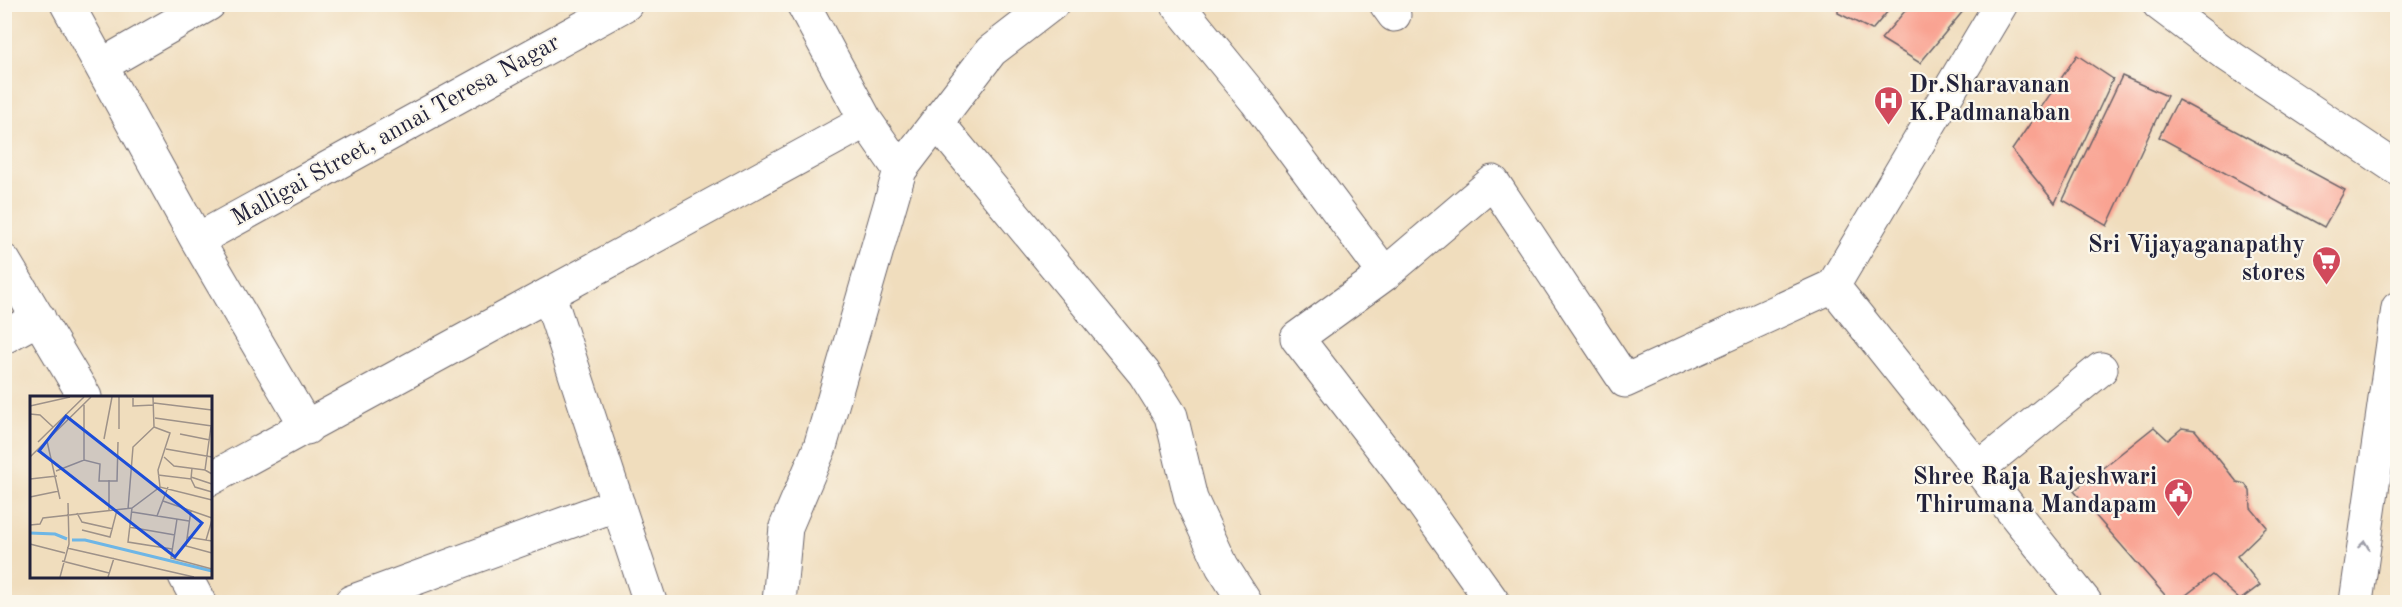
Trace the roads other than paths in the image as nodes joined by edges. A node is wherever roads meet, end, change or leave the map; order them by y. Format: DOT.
graph roads {
  1 [pos="67,4"];
  2 [pos="209,4"];
  3 [pos="626,4"];
  4 [pos="803,4"];
  5 [pos="1177,4"];
  6 [pos="2001,4"];
  7 [pos="2159,4"];
  8 [pos="1045,7"];
  9 [pos="102,65"];
  10 [pos="866,121"];
  11 [pos="937,122"];
  12 [pos="2397,169"];
  13 [pos="900,170"];
  14 [pos="197,240"];
  15 [pos="4,261"];
  16 [pos="1385,274"];
  17 [pos="1833,286"];
  18 [pos="549,295"];
  19 [pos="2397,308"];
  20 [pos="39,318"];
  21 [pos="4,337"];
  22 [pos="2101,369"];
  23 [pos="84,396"];
  24 [pos="307,428"];
  25 [pos="1978,469"];
  26 [pos="212,478"];
  27 [pos="618,504"];
  28 [pos="186,577"];
  29 [pos="199,603"];
  30 [pos="351,603"];
  31 [pos="650,603"];
  32 [pos="779,603"];
  33 [pos="1245,603"];
  34 [pos="1493,603"];
  35 [pos="2085,603"];
  36 [pos="2356,603"];
  1 -- 9 [label="main road"];
  2 -- 9 [label="main road"];
  3 -- 14 [label="main road, Malligai Street, annai Teresa Nagar"];
  4 -- 10 [label="main road"];
  5 -- 16 [label="main road"];
  6 -- 17 [label="main road"];
  7 -- 12 [label="main road"];
  8 -- 11 [label="main road"];
  9 -- 14 [label="main road"];
  10 -- 13 [label="main road"];
  10 -- 18 [label="main road"];
  11 -- 13 [label="main road"];
  11 -- 33 [label="main road"];
  13 -- 32 [label="main road"];
  14 -- 24 [label="main road"];
  15 -- 20 [label="main road"];
  16 -- 17 [label="main road"];
  16 -- 34 [label="main road"];
  17 -- 25 [label="main road"];
  18 -- 24 [label="main road"];
  18 -- 27 [label="main road"];
  36 -- 19 [label="main road, one-way"];
  20 -- 21 [label="main road"];
  20 -- 23 [label="main road"];
  22 -- 25 [label="main road"];
  24 -- 26 [label="main road"];
  25 -- 35 [label="main road"];
  27 -- 30 [label="main road"];
  27 -- 31 [label="main road"];
  28 -- 29 [label="main road"];
}
